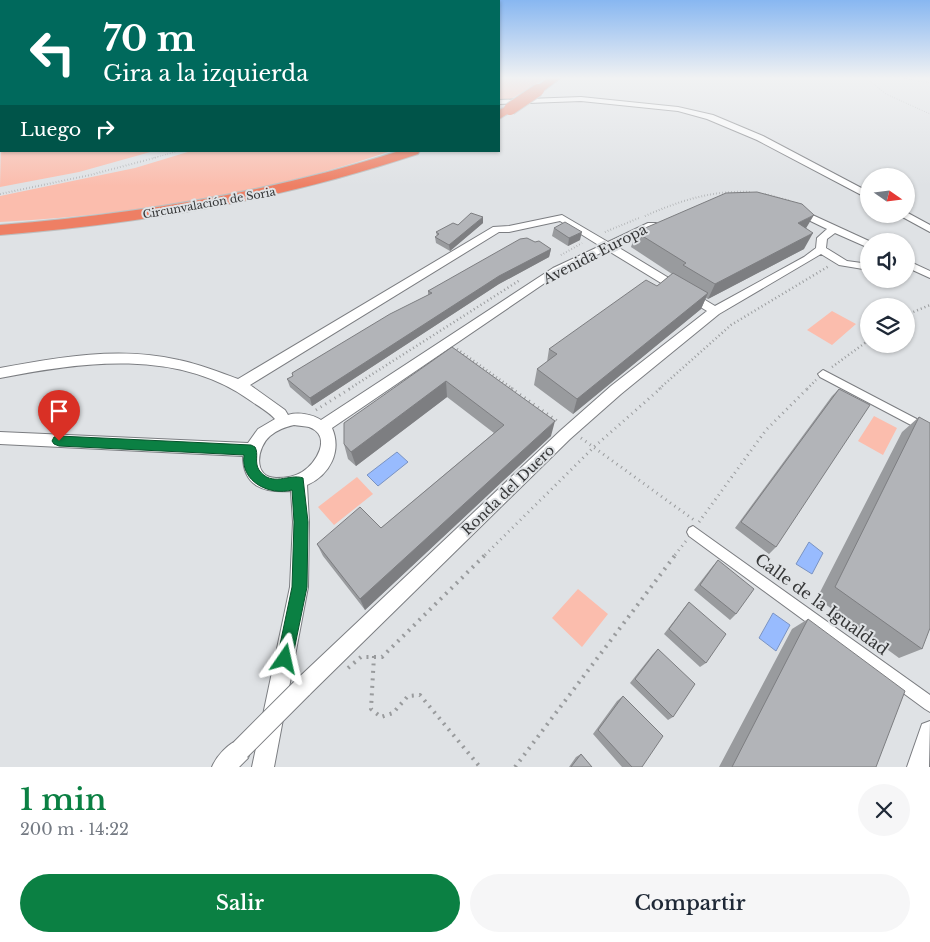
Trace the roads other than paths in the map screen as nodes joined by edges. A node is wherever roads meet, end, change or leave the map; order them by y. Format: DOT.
graph roads {
  1 [pos="697,114"];
  2 [pos="410,152"];
  3 [pos="860,191"];
  4 [pos="781,206"];
  5 [pos="915,220"];
  6 [pos="659,222"];
  7 [pos="834,228"];
  8 [pos="930,228"];
  9 [pos="0,230"];
  10 [pos="860,241"];
  11 [pos="607,246"];
  12 [pos="821,249"];
  13 [pos="860,266"];
  14 [pos="915,268"];
  15 [pos="930,275"];
  16 [pos="716,311"];
  17 [pos="442,341"];
  18 [pos="456,357"];
  19 [pos="0,373"];
  20 [pos="823,374"];
  21 [pos="240,386"];
  22 [pos="283,422"];
  23 [pos="551,424"];
  24 [pos="322,427"];
  25 [pos="930,431"];
  26 [pos="568,433"];
  27 [pos="0,438"];
  28 [pos="251,450"];
  29 [pos="298,482"];
  30 [pos="696,528"];
  31 [pos="930,704"];
  32 [pos="930,732"];
  33 [pos="223,767"];
  34 [pos="263,767"];
  35 [pos="918,767"];
  1 -- 3 [label="street"];
  2 -- 9 [label="highway, Circunvalación de Soria"];
  4 -- 7 [label="street"];
  5 -- 8 [label="street"];
  6 -- 11 [label="street, Avenida Europa"];
  7 -- 10 [label="street"];
  7 -- 12 [label="street, Ronda del Duero"];
  11 -- 16 [label="street"];
  11 -- 17 [label="street, Avenida Europa"];
  11 -- 21 [label="street"];
  12 -- 13 [label="street"];
  12 -- 16 [label="street, Ronda del Duero"];
  14 -- 15 [label="street"];
  16 -- 26 [label="street, Ronda del Duero"];
  17 -- 18 [label="street"];
  17 -- 24 [label="street, Avenida Europa"];
  19 -- 21 [label="street"];
  20 -- 25 [label="street"];
  21 -- 22 [label="street"];
  22 -- 24 [label="street"];
  22 -- 28 [label="street"];
  23 -- 26 [label="street"];
  24 -- 29 [label="street"];
  26 -- 33 [label="street, Ronda del Duero, bridge"];
  27 -- 28 [label="street"];
  28 -- 29 [label="street"];
  29 -- 34 [label="street"];
  30 -- 31 [label="street, Calle de la Igualdad"];
  32 -- 35 [label="street"];
}
